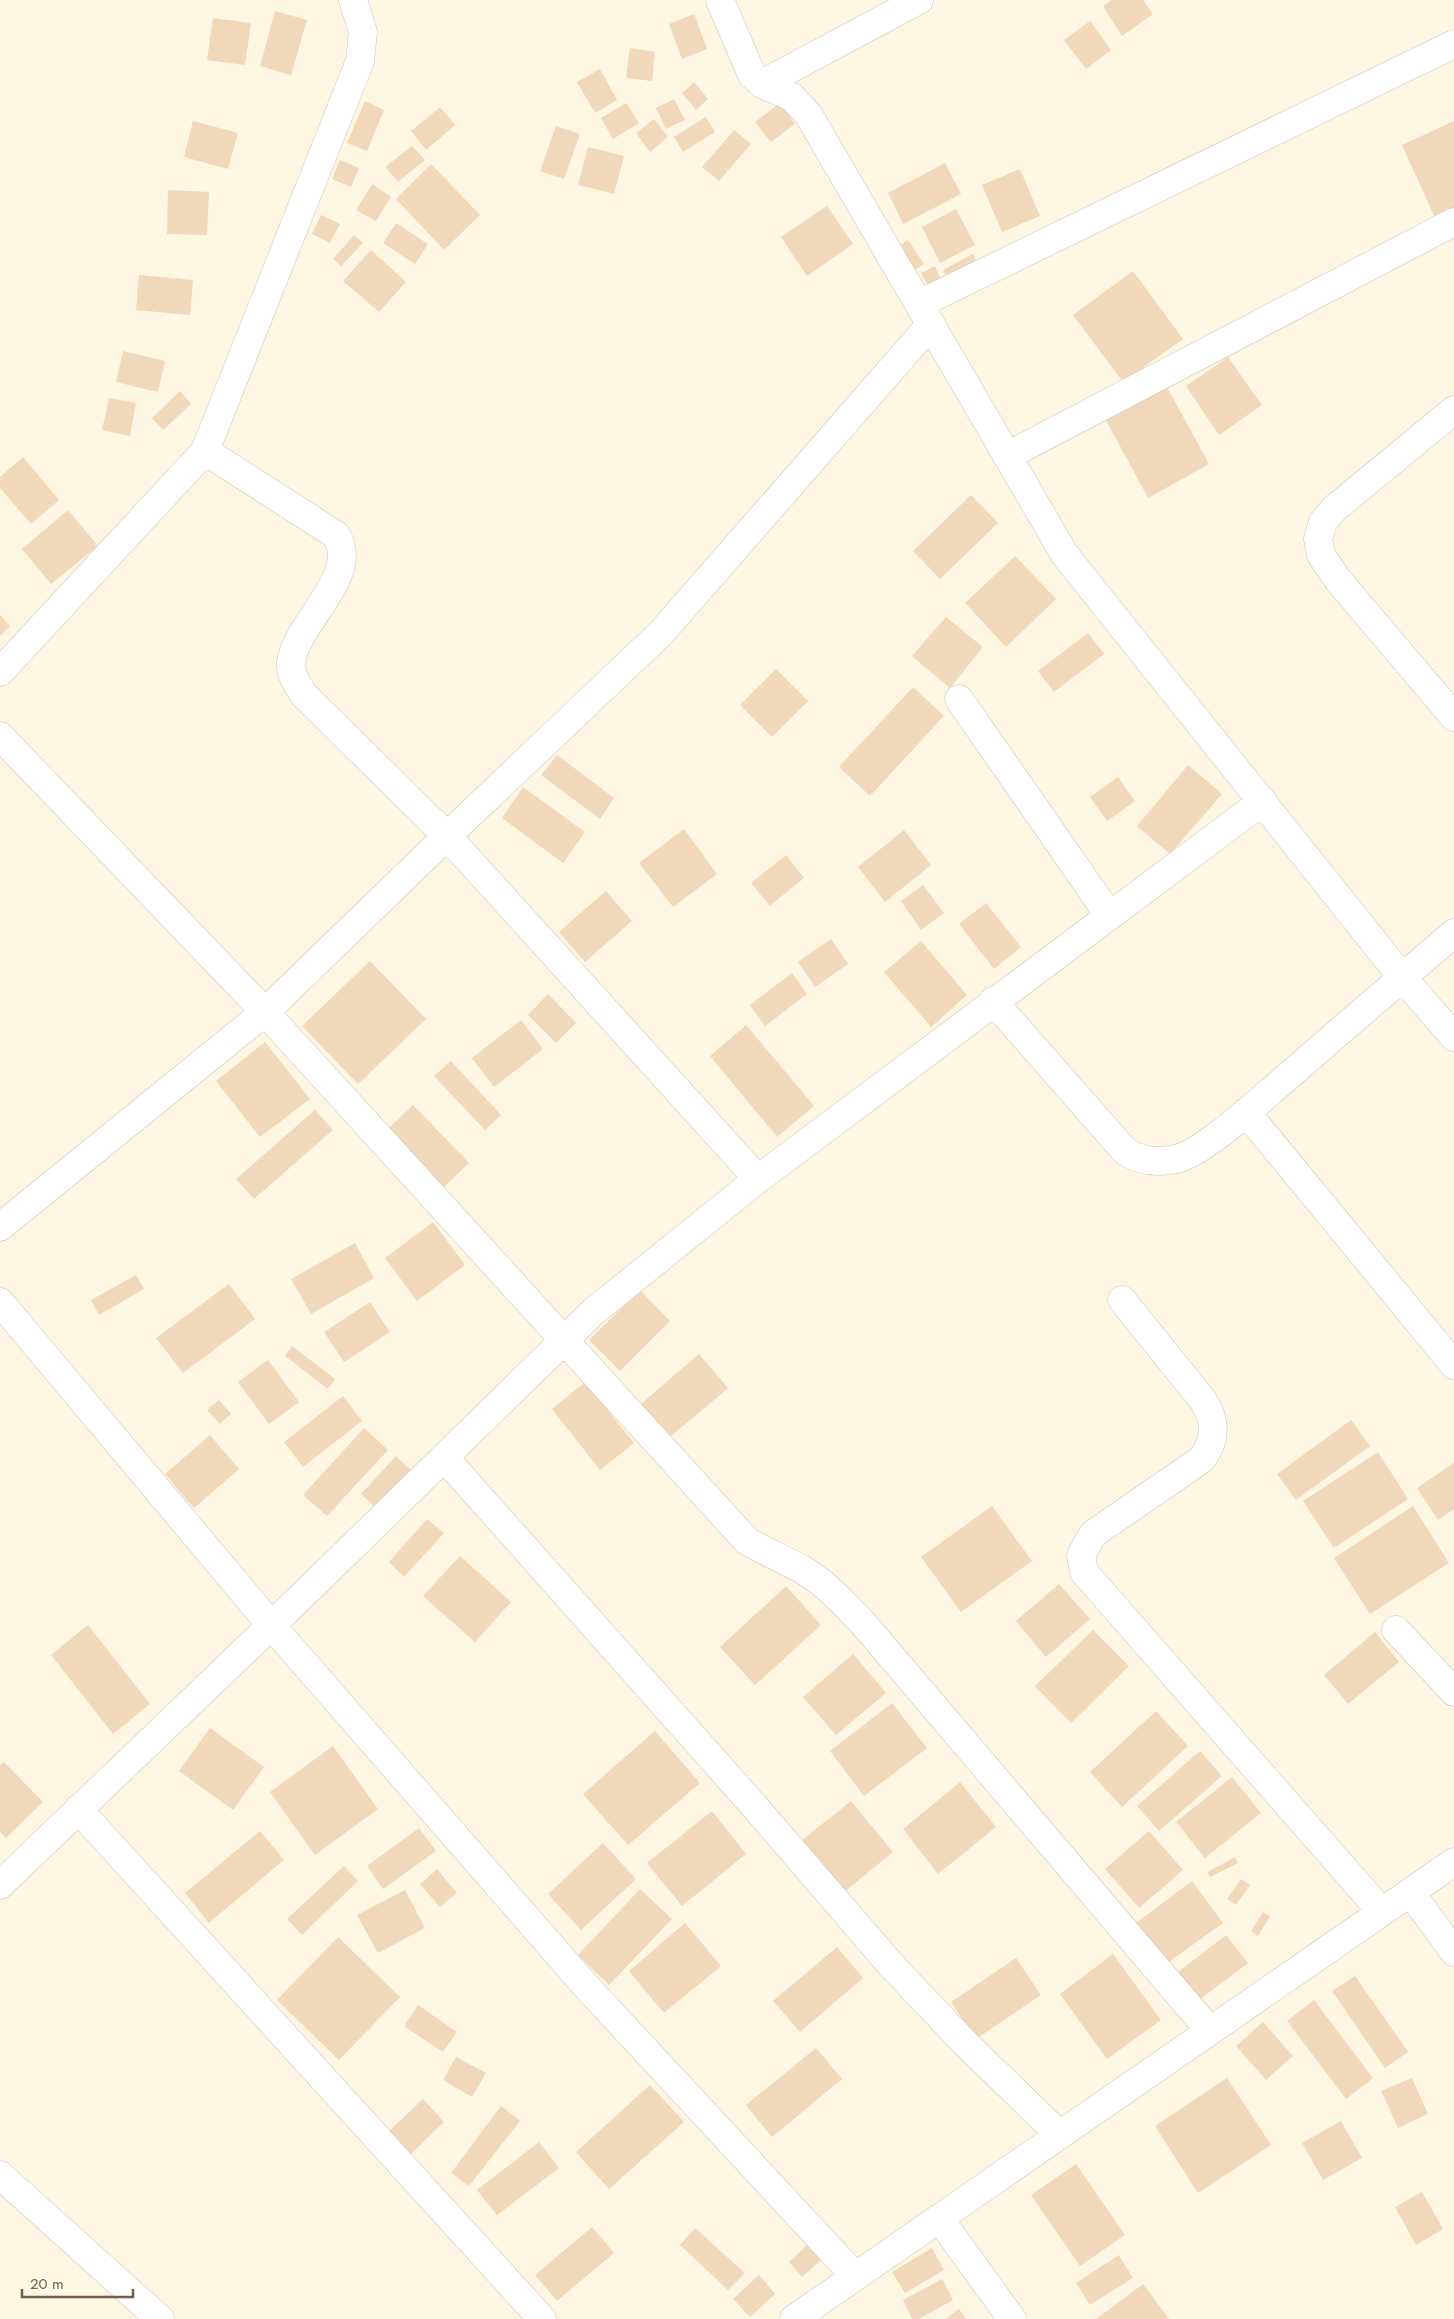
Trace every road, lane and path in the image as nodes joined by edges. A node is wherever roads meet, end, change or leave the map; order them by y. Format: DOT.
graph roads {
  1 [pos="353,0"];
  2 [pos="720,0"];
  3 [pos="919,0"];
  4 [pos="1454,44"];
  5 [pos="762,84"];
  6 [pos="1454,222"];
  7 [pos="925,314"];
  8 [pos="1454,410"];
  9 [pos="205,451"];
  10 [pos="1008,456"];
  11 [pos="0,672"];
  12 [pos="959,699"];
  13 [pos="1454,717"];
  14 [pos="0,736"];
  15 [pos="1264,800"];
  16 [pos="446,836"];
  17 [pos="1109,915"];
  18 [pos="1454,932"];
  19 [pos="1402,977"];
  20 [pos="993,1002"];
  21 [pos="265,1012"];
  22 [pos="1454,1037"];
  23 [pos="1246,1112"];
  24 [pos="758,1179"];
  25 [pos="0,1227"];
  26 [pos="1122,1300"];
  27 [pos="0,1302"];
  28 [pos="565,1341"];
  29 [pos="1454,1365"];
  30 [pos="444,1458"];
  31 [pos="271,1625"];
  32 [pos="1396,1630"];
  33 [pos="1454,1692"];
  34 [pos="78,1810"];
  35 [pos="1454,1862"];
  36 [pos="0,1884"];
  37 [pos="1411,1892"];
  38 [pos="1382,1912"];
  39 [pos="1454,1952"];
  40 [pos="1210,2032"];
  41 [pos="1060,2135"];
  42 [pos="0,2176"];
  43 [pos="939,2218"];
  44 [pos="855,2276"];
  45 [pos="156,2318"];
  46 [pos="542,2319"];
  47 [pos="794,2319"];
  48 [pos="1012,2319"];
  1 -- 9 [label="street"];
  2 -- 5 [label="street"];
  3 -- 5 [label="street"];
  4 -- 7 [label="street"];
  5 -- 7 [label="street"];
  6 -- 10 [label="street"];
  7 -- 10 [label="street"];
  7 -- 16 [label="street"];
  8 -- 13 [label="street"];
  9 -- 11 [label="street"];
  9 -- 16 [label="street"];
  10 -- 15 [label="street"];
  12 -- 17 [label="street"];
  14 -- 21 [label="street"];
  15 -- 17 [label="street"];
  15 -- 19 [label="street"];
  16 -- 21 [label="street"];
  16 -- 24 [label="street"];
  17 -- 20 [label="street"];
  18 -- 19 [label="street"];
  19 -- 22 [label="street"];
  19 -- 23 [label="street"];
  20 -- 23 [label="street"];
  20 -- 24 [label="street"];
  21 -- 25 [label="street"];
  21 -- 28 [label="street"];
  23 -- 29 [label="street"];
  24 -- 28 [label="street"];
  26 -- 38 [label="street"];
  27 -- 31 [label="street"];
  28 -- 30 [label="street"];
  28 -- 40 [label="street"];
  30 -- 31 [label="street"];
  30 -- 41 [label="street"];
  31 -- 34 [label="street"];
  31 -- 44 [label="street"];
  32 -- 33 [label="street"];
  34 -- 36 [label="street"];
  34 -- 46 [label="street"];
  35 -- 37 [label="street"];
  37 -- 38 [label="street"];
  37 -- 39 [label="street"];
  38 -- 40 [label="street"];
  40 -- 41 [label="street"];
  41 -- 43 [label="street"];
  42 -- 45 [label="street"];
  43 -- 44 [label="street"];
  43 -- 48 [label="street"];
  44 -- 47 [label="street"];
}
